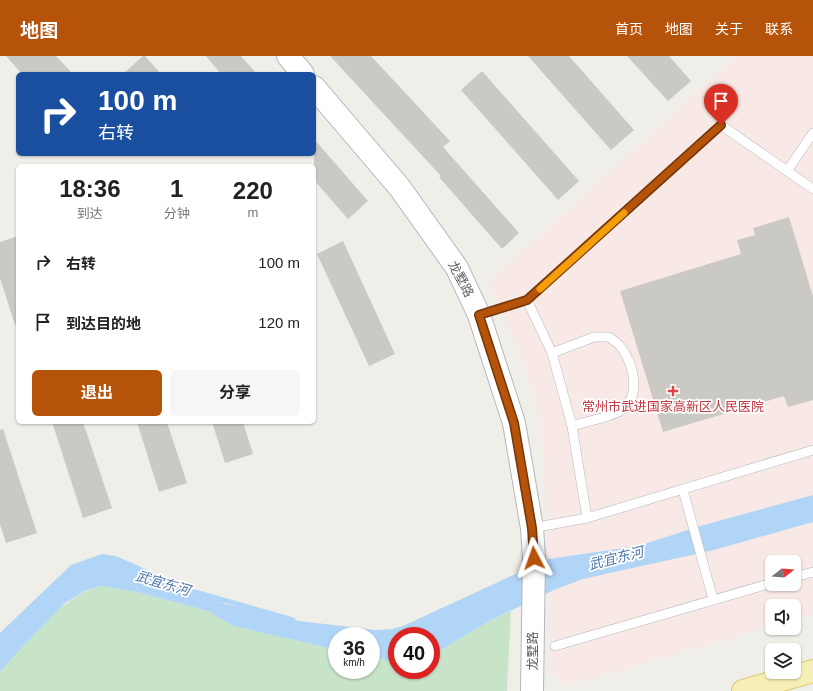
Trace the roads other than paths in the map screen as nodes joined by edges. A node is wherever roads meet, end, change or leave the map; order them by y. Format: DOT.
graph roads {
  1 [pos="288,56"];
  2 [pos="301,72"];
  3 [pos="316,88"];
  4 [pos="813,134"];
  5 [pos="787,171"];
  6 [pos="813,189"];
  7 [pos="527,300"];
  8 [pos="479,315"];
  9 [pos="552,353"];
  10 [pos="572,426"];
  11 [pos="813,450"];
  12 [pos="683,490"];
  13 [pos="587,518"];
  14 [pos="532,528"];
  15 [pos="813,572"];
  16 [pos="801,575"];
  17 [pos="765,585"];
  18 [pos="713,599"];
  19 [pos="555,646"];
  20 [pos="813,671"];
  21 [pos="532,691"];
  22 [pos="743,691"];
  1 -- 2 [label="street"];
  3 -- 8 [label="street, 龙墅路"];
  4 -- 5 [label="lane"];
  5 -- 6 [label="lane"];
  5 -- 7 [label="lane"];
  7 -- 8 [label="lane"];
  7 -- 9 [label="lane"];
  8 -- 14 [label="street, 龙墅路"];
  9 -- 10 [label="lane"];
  9 -- 10 [label="lane"];
  10 -- 13 [label="lane"];
  11 -- 12 [label="lane"];
  12 -- 13 [label="lane"];
  12 -- 18 [label="lane"];
  13 -- 14 [label="lane"];
  14 -- 21 [label="street, 龙墅路"];
  15 -- 16 [label="lane"];
  17 -- 18 [label="lane"];
  18 -- 19 [label="lane"];
  20 -- 22 [label="main road"];
}
